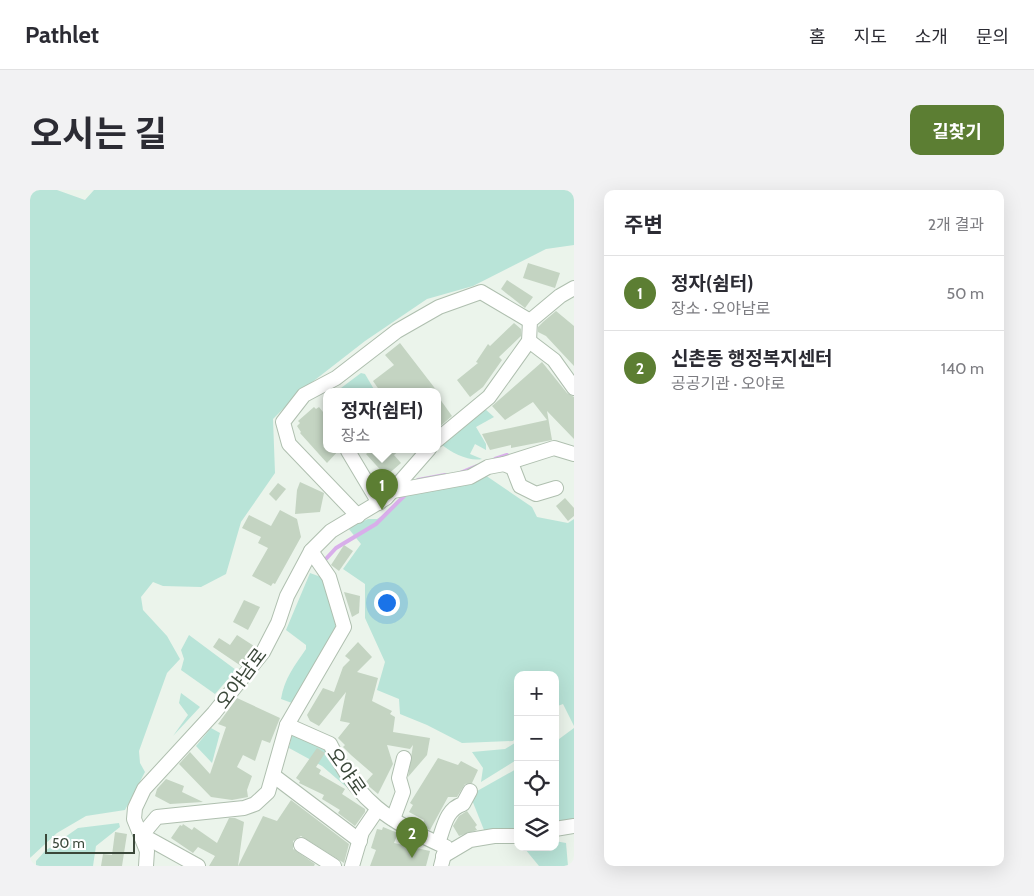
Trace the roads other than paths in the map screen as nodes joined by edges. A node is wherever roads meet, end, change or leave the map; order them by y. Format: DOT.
graph roads {
  1 [pos="574,288"];
  2 [pos="530,321"];
  3 [pos="529,341"];
  4 [pos="574,388"];
  5 [pos="441,437"];
  6 [pos="349,453"];
  7 [pos="426,453"];
  8 [pos="574,454"];
  9 [pos="504,464"];
  10 [pos="556,488"];
  11 [pos="393,490"];
  12 [pos="379,503"];
  13 [pos="358,516"];
  14 [pos="311,551"];
  15 [pos="287,725"];
  16 [pos="404,758"];
  17 [pos="274,776"];
  18 [pos="470,790"];
  19 [pos="377,810"];
  20 [pos="393,819"];
  21 [pos="574,826"];
  22 [pos="559,828"];
  23 [pos="142,836"];
  24 [pos="514,836"];
  25 [pos="360,842"];
  26 [pos="301,845"];
  27 [pos="441,855"];
  28 [pos="146,866"];
  29 [pos="198,866"];
  30 [pos="334,866"];
  31 [pos="352,866"];
  1 -- 2 [label="street"];
  2 -- 3 [label="street"];
  2 -- 13 [label="street"];
  3 -- 4 [label="street"];
  3 -- 5 [label="street"];
  6 -- 12 [label="street"];
  7 -- 11 [label="street, 오야남로"];
  8 -- 9 [label="street"];
  9 -- 10 [label="street"];
  9 -- 11 [label="street"];
  11 -- 12 [label="street, 오야남로"];
  12 -- 13 [label="street, 오야남로"];
  13 -- 14 [label="street, 오야남로"];
  14 -- 15 [label="street"];
  14 -- 23 [label="street, 오야남로"];
  15 -- 17 [label="street"];
  15 -- 19 [label="street, 오야로"];
  16 -- 20 [label="street"];
  17 -- 23 [label="street"];
  17 -- 25 [label="street"];
  18 -- 27 [label="street"];
  19 -- 20 [label="street, 오야로"];
  19 -- 25 [label="street, 오야로"];
  20 -- 27 [label="street, 오야로"];
  21 -- 22 [label="street"];
  23 -- 28 [label="street, 오야남로"];
  23 -- 29 [label="street"];
  24 -- 27 [label="street"];
  25 -- 31 [label="street, 오야로"];
  26 -- 30 [label="street"];
}
